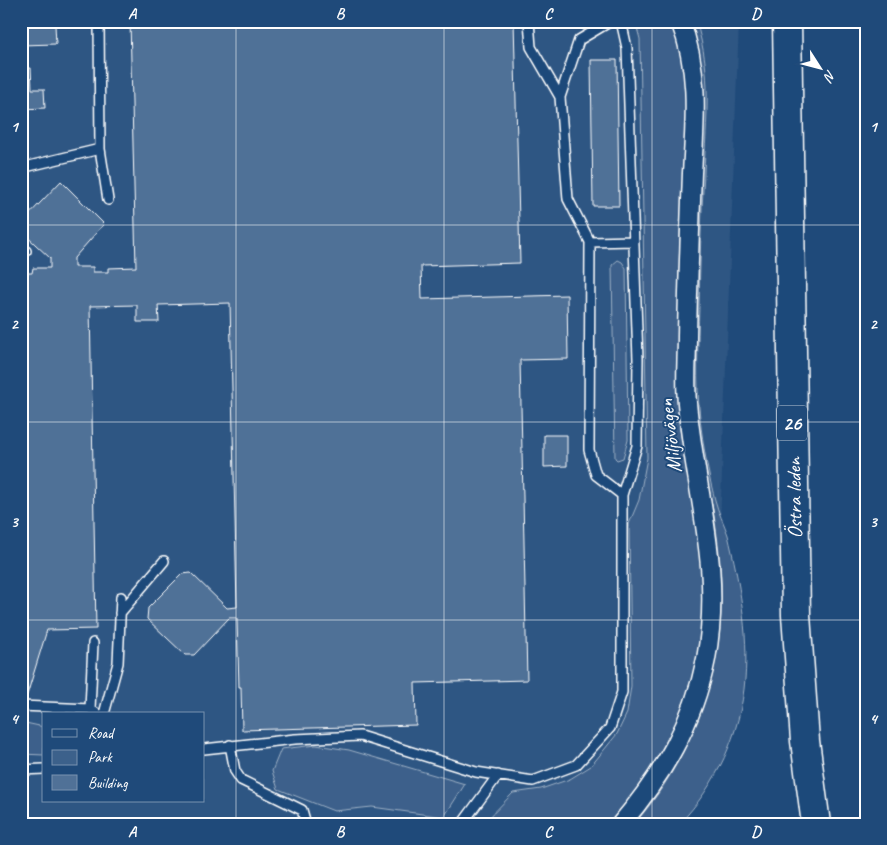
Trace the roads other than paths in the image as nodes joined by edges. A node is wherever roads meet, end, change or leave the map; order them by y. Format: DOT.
graph roads {
  1 [pos="99,21"];
  2 [pos="529,21"];
  3 [pos="610,21"];
  4 [pos="621,21"];
  5 [pos="680,21"];
  6 [pos="787,21"];
  7 [pos="560,97"];
  8 [pos="100,149"];
  9 [pos="21,168"];
  10 [pos="108,200"];
  11 [pos="634,241"];
  12 [pos="590,242"];
  13 [pos="622,495"];
  14 [pos="164,561"];
  15 [pos="121,597"];
  16 [pos="120,613"];
  17 [pos="93,643"];
  18 [pos="21,706"];
  19 [pos="94,711"];
  20 [pos="105,712"];
  21 [pos="230,744"];
  22 [pos="205,749"];
  23 [pos="42,769"];
  24 [pos="21,770"];
  25 [pos="498,776"];
  26 [pos="306,824"];
  27 [pos="462,824"];
  28 [pos="621,824"];
  29 [pos="816,824"];
  1 -- 8 [label="lane"];
  2 -- 7 [label="lane"];
  3 -- 7 [label="lane"];
  4 -- 11 [label="lane"];
  5 -- 28 [label="street, Miljövägen"];
  6 -- 29 [label="highway, Östra leden / 26"];
  7 -- 12 [label="lane"];
  8 -- 9 [label="lane"];
  8 -- 10 [label="lane"];
  11 -- 12 [label="lane"];
  11 -- 13 [label="lane"];
  12 -- 13 [label="lane"];
  13 -- 25 [label="lane"];
  14 -- 16 [label="lane"];
  15 -- 16 [label="lane"];
  16 -- 20 [label="lane"];
  17 -- 19 [label="lane"];
  18 -- 19 [label="lane"];
  21 -- 22 [label="lane"];
  21 -- 25 [label="lane"];
  21 -- 26 [label="lane"];
  23 -- 24 [label="lane"];
  25 -- 27 [label="lane"];
}
